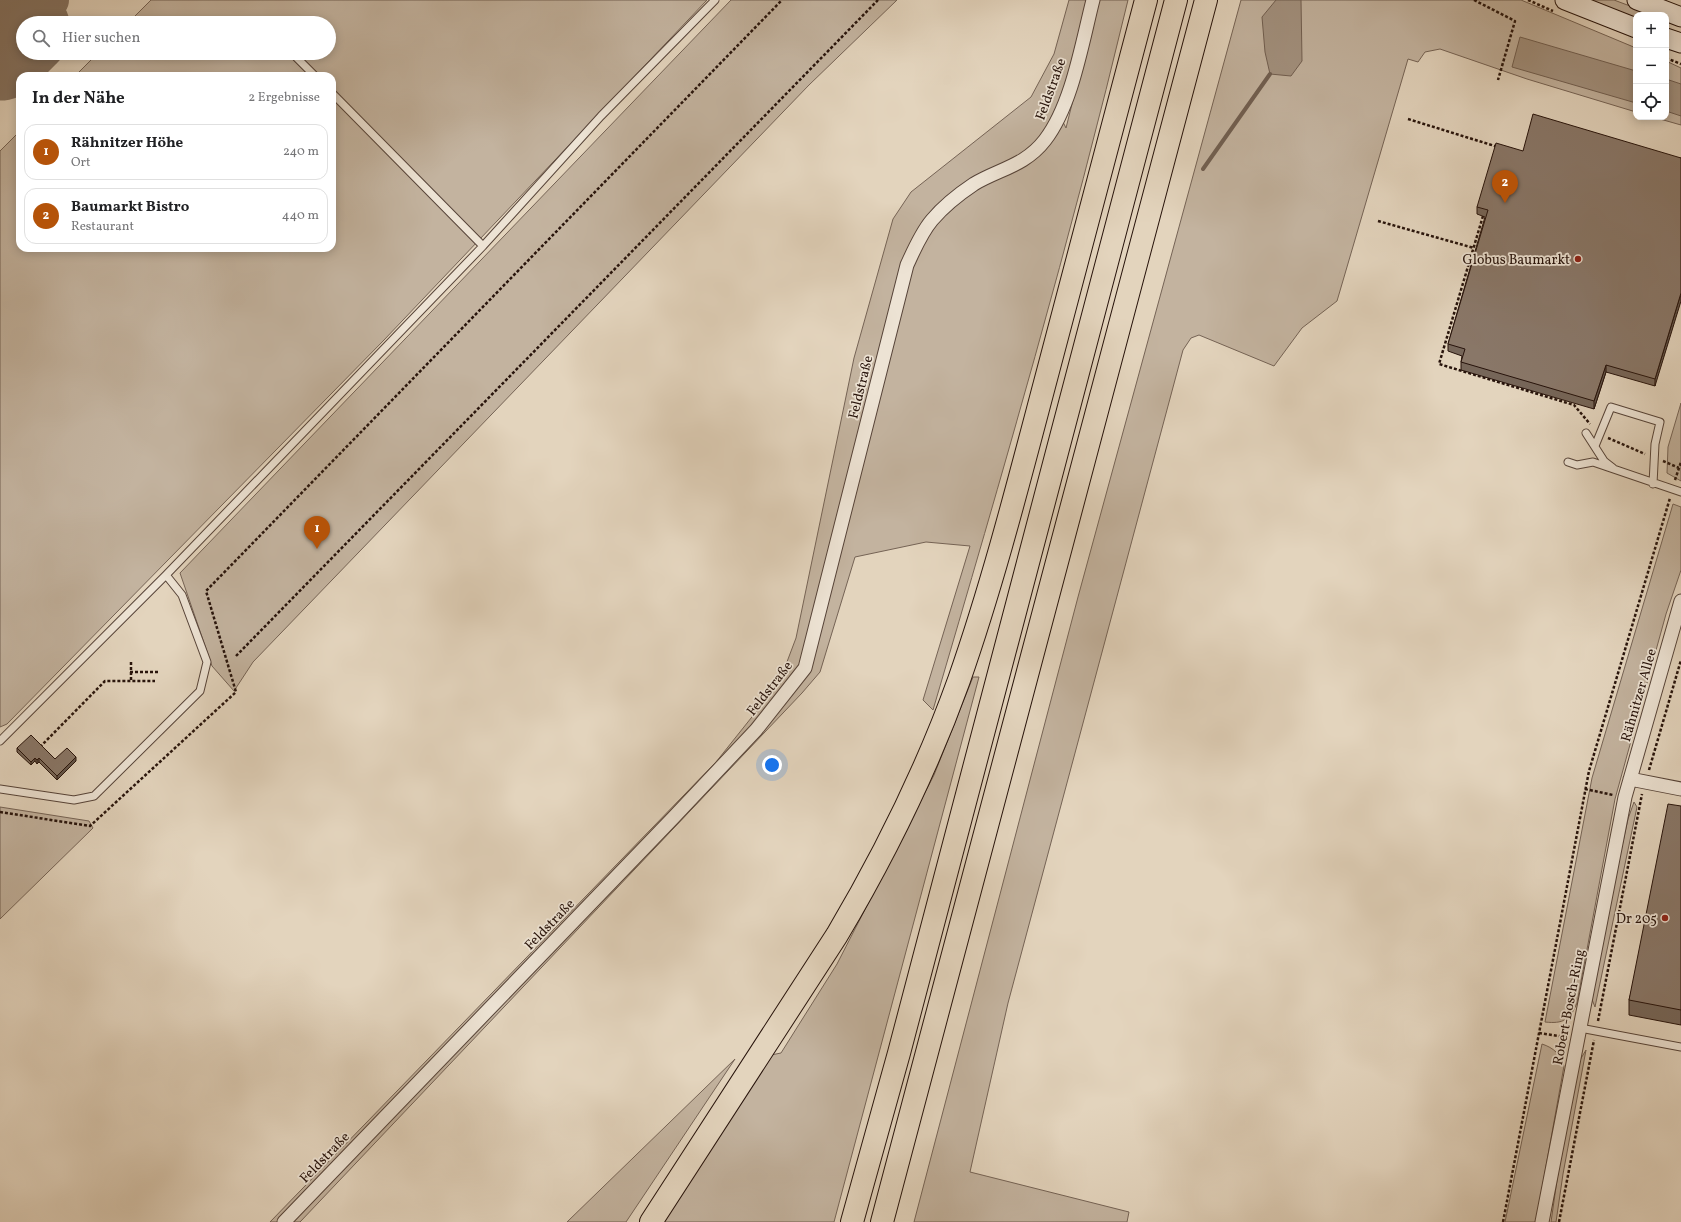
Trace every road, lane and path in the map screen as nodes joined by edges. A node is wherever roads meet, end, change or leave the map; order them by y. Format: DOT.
graph roads {
  1 [pos="715,0"];
  2 [pos="782,0"];
  3 [pos="878,0"];
  4 [pos="1093,0"];
  5 [pos="1146,0"];
  6 [pos="1176,0"];
  7 [pos="1206,0"];
  8 [pos="1474,0"];
  9 [pos="1565,0"];
  10 [pos="1637,0"];
  11 [pos="1681,17"];
  12 [pos="1633,27"];
  13 [pos="1669,39"];
  14 [pos="1681,43"];
  15 [pos="1669,59"];
  16 [pos="299,60"];
  17 [pos="1681,64"];
  18 [pos="311,72"];
  19 [pos="1498,80"];
  20 [pos="336,97"];
  21 [pos="1408,119"];
  22 [pos="1502,148"];
  23 [pos="1483,216"];
  24 [pos="1378,221"];
  25 [pos="482,246"];
  26 [pos="1474,248"];
  27 [pos="1586,433"];
  28 [pos="1599,434"];
  29 [pos="1595,446"];
  30 [pos="1654,457"];
  31 [pos="1568,462"];
  32 [pos="1681,462"];
  33 [pos="1679,468"];
  34 [pos="1620,473"];
  35 [pos="1653,484"];
  36 [pos="1672,490"];
  37 [pos="1681,492"];
  38 [pos="166,575"];
  39 [pos="1681,601"];
  40 [pos="236,656"];
  41 [pos="131,660"];
  42 [pos="1681,660"];
  43 [pos="130,672"];
  44 [pos="159,672"];
  45 [pos="130,680"];
  46 [pos="155,681"];
  47 [pos="0,741"];
  48 [pos="40,747"];
  49 [pos="1630,779"];
  50 [pos="1646,782"];
  51 [pos="1681,788"];
  52 [pos="0,789"];
  53 [pos="1585,789"];
  54 [pos="1625,797"];
  55 [pos="0,812"];
  56 [pos="1596,1029"];
  57 [pos="1539,1033"];
  58 [pos="1579,1034"];
  59 [pos="1595,1036"];
  60 [pos="1681,1047"];
  61 [pos="284,1222"];
  62 [pos="651,1222"];
  63 [pos="852,1222"];
  64 [pos="882,1222"];
  65 [pos="1503,1222"];
  66 [pos="1542,1222"];
  67 [pos="1559,1222"];
  1 -- 25 [label="lane"];
  2 -- 55 [label="path"];
  3 -- 40 [label="path"];
  4 -- 61 [label="street, Feldstraße"];
  5 -- 62 [label="highway"];
  6 -- 63 [label="highway"];
  7 -- 64 [label="highway"];
  8 -- 19 [label="path"];
  9 -- 12 [label="main road"];
  10 -- 11 [label="main road"];
  13 -- 14 [label="main road"];
  15 -- 17 [label="path"];
  16 -- 18 [label="lane"];
  20 -- 25 [label="lane"];
  21 -- 22 [label="path"];
  23 -- 26 [label="path"];
  24 -- 26 [label="path"];
  25 -- 38 [label="lane"];
  26 -- 28 [label="path"];
  27 -- 29 [label="lane"];
  28 -- 29 [label="lane"];
  28 -- 30 [label="path"];
  28 -- 30 [label="lane"];
  29 -- 34 [label="lane"];
  30 -- 33 [label="path"];
  30 -- 35 [label="lane"];
  31 -- 34 [label="lane"];
  32 -- 33 [label="path"];
  33 -- 36 [label="path"];
  34 -- 35 [label="lane"];
  35 -- 36 [label="lane"];
  36 -- 37 [label="lane"];
  36 -- 53 [label="path"];
  38 -- 47 [label="lane"];
  38 -- 52 [label="lane"];
  39 -- 49 [label="street, Rähnitzer Allee"];
  41 -- 43 [label="path"];
  42 -- 50 [label="path"];
  43 -- 44 [label="path"];
  43 -- 45 [label="path"];
  45 -- 46 [label="path"];
  45 -- 48 [label="path"];
  49 -- 50 [label="street"];
  49 -- 54 [label="street, Rähnitzer Allee"];
  50 -- 51 [label="street"];
  50 -- 56 [label="path"];
  53 -- 54 [label="path"];
  53 -- 57 [label="path"];
  54 -- 58 [label="street, Robert-Bosch-Ring"];
  57 -- 58 [label="path"];
  57 -- 65 [label="path"];
  58 -- 60 [label="lane"];
  58 -- 66 [label="street, Robert-Bosch-Ring"];
  59 -- 67 [label="path"];
}
